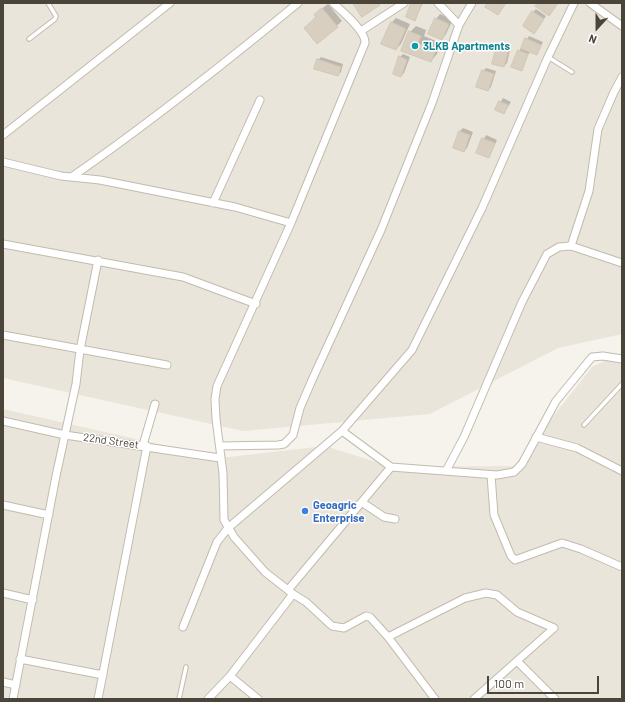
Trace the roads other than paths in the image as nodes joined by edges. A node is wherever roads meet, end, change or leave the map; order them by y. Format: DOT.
graph roads {
  1 [pos="48,3"];
  2 [pos="170,3"];
  3 [pos="298,3"];
  4 [pos="333,3"];
  5 [pos="404,3"];
  6 [pos="438,3"];
  7 [pos="472,3"];
  8 [pos="574,3"];
  9 [pos="590,3"];
  10 [pos="459,25"];
  11 [pos="622,26"];
  12 [pos="361,31"];
  13 [pos="29,39"];
  14 [pos="548,57"];
  15 [pos="572,72"];
  16 [pos="622,77"];
  17 [pos="260,100"];
  18 [pos="3,135"];
  19 [pos="3,162"];
  20 [pos="73,176"];
  21 [pos="213,203"];
  22 [pos="291,223"];
  23 [pos="3,244"];
  24 [pos="571,246"];
  25 [pos="98,260"];
  26 [pos="622,263"];
  27 [pos="256,304"];
  28 [pos="3,335"];
  29 [pos="80,350"];
  30 [pos="622,360"];
  31 [pos="166,365"];
  32 [pos="622,384"];
  33 [pos="155,404"];
  34 [pos="3,421"];
  35 [pos="584,425"];
  36 [pos="342,431"];
  37 [pos="65,435"];
  38 [pos="536,437"];
  39 [pos="145,446"];
  40 [pos="220,446"];
  41 [pos="220,458"];
  42 [pos="392,467"];
  43 [pos="622,470"];
  44 [pos="446,471"];
  45 [pos="492,475"];
  46 [pos="363,503"];
  47 [pos="3,506"];
  48 [pos="49,515"];
  49 [pos="395,519"];
  50 [pos="228,528"];
  51 [pos="622,567"];
  52 [pos="290,592"];
  53 [pos="3,593"];
  54 [pos="32,600"];
  55 [pos="184,628"];
  56 [pos="388,637"];
  57 [pos="20,659"];
  58 [pos="517,661"];
  59 [pos="186,667"];
  60 [pos="104,675"];
  61 [pos="230,676"];
  62 [pos="3,682"];
  63 [pos="16,685"];
  64 [pos="13,699"];
  65 [pos="98,699"];
  66 [pos="179,699"];
  67 [pos="208,699"];
  68 [pos="258,699"];
  69 [pos="435,699"];
  70 [pos="474,699"];
  71 [pos="554,699"];
  1 -- 13 [label="lane"];
  2 -- 18 [label="street"];
  3 -- 20 [label="street"];
  4 -- 12 [label="street"];
  5 -- 12 [label="street"];
  6 -- 10 [label="street"];
  7 -- 10 [label="street"];
  8 -- 14 [label="street"];
  9 -- 11 [label="street"];
  10 -- 40 [label="street"];
  12 -- 22 [label="street"];
  14 -- 15 [label="lane"];
  14 -- 36 [label="street"];
  16 -- 24 [label="street"];
  17 -- 21 [label="street"];
  19 -- 20 [label="street"];
  20 -- 21 [label="street"];
  21 -- 22 [label="street"];
  22 -- 27 [label="street"];
  23 -- 25 [label="street"];
  24 -- 26 [label="street"];
  24 -- 44 [label="street"];
  25 -- 27 [label="street"];
  25 -- 29 [label="street"];
  27 -- 40 [label="street"];
  28 -- 29 [label="street"];
  29 -- 31 [label="street"];
  29 -- 37 [label="street"];
  30 -- 38 [label="street"];
  32 -- 35 [label="lane"];
  33 -- 39 [label="street"];
  34 -- 37 [label="street, 22nd Street"];
  36 -- 42 [label="street"];
  36 -- 50 [label="street"];
  37 -- 39 [label="street, 22nd Street"];
  37 -- 48 [label="street"];
  38 -- 43 [label="street"];
  38 -- 45 [label="street"];
  39 -- 41 [label="street, 22nd Street"];
  39 -- 60 [label="street"];
  40 -- 41 [label="street"];
  41 -- 50 [label="street"];
  42 -- 44 [label="street"];
  42 -- 46 [label="street"];
  44 -- 45 [label="street"];
  45 -- 51 [label="street"];
  46 -- 49 [label="street"];
  46 -- 52 [label="street"];
  47 -- 48 [label="street"];
  48 -- 54 [label="street"];
  50 -- 52 [label="street"];
  50 -- 55 [label="street"];
  52 -- 56 [label="street"];
  52 -- 61 [label="street"];
  53 -- 54 [label="street"];
  54 -- 57 [label="street"];
  56 -- 58 [label="street"];
  56 -- 69 [label="street"];
  57 -- 60 [label="street"];
  57 -- 63 [label="street"];
  58 -- 70 [label="street"];
  58 -- 71 [label="street"];
  59 -- 66 [label="lane"];
  60 -- 65 [label="street"];
  61 -- 67 [label="street"];
  61 -- 68 [label="street"];
  62 -- 63 [label="street"];
  63 -- 64 [label="street"];
}
